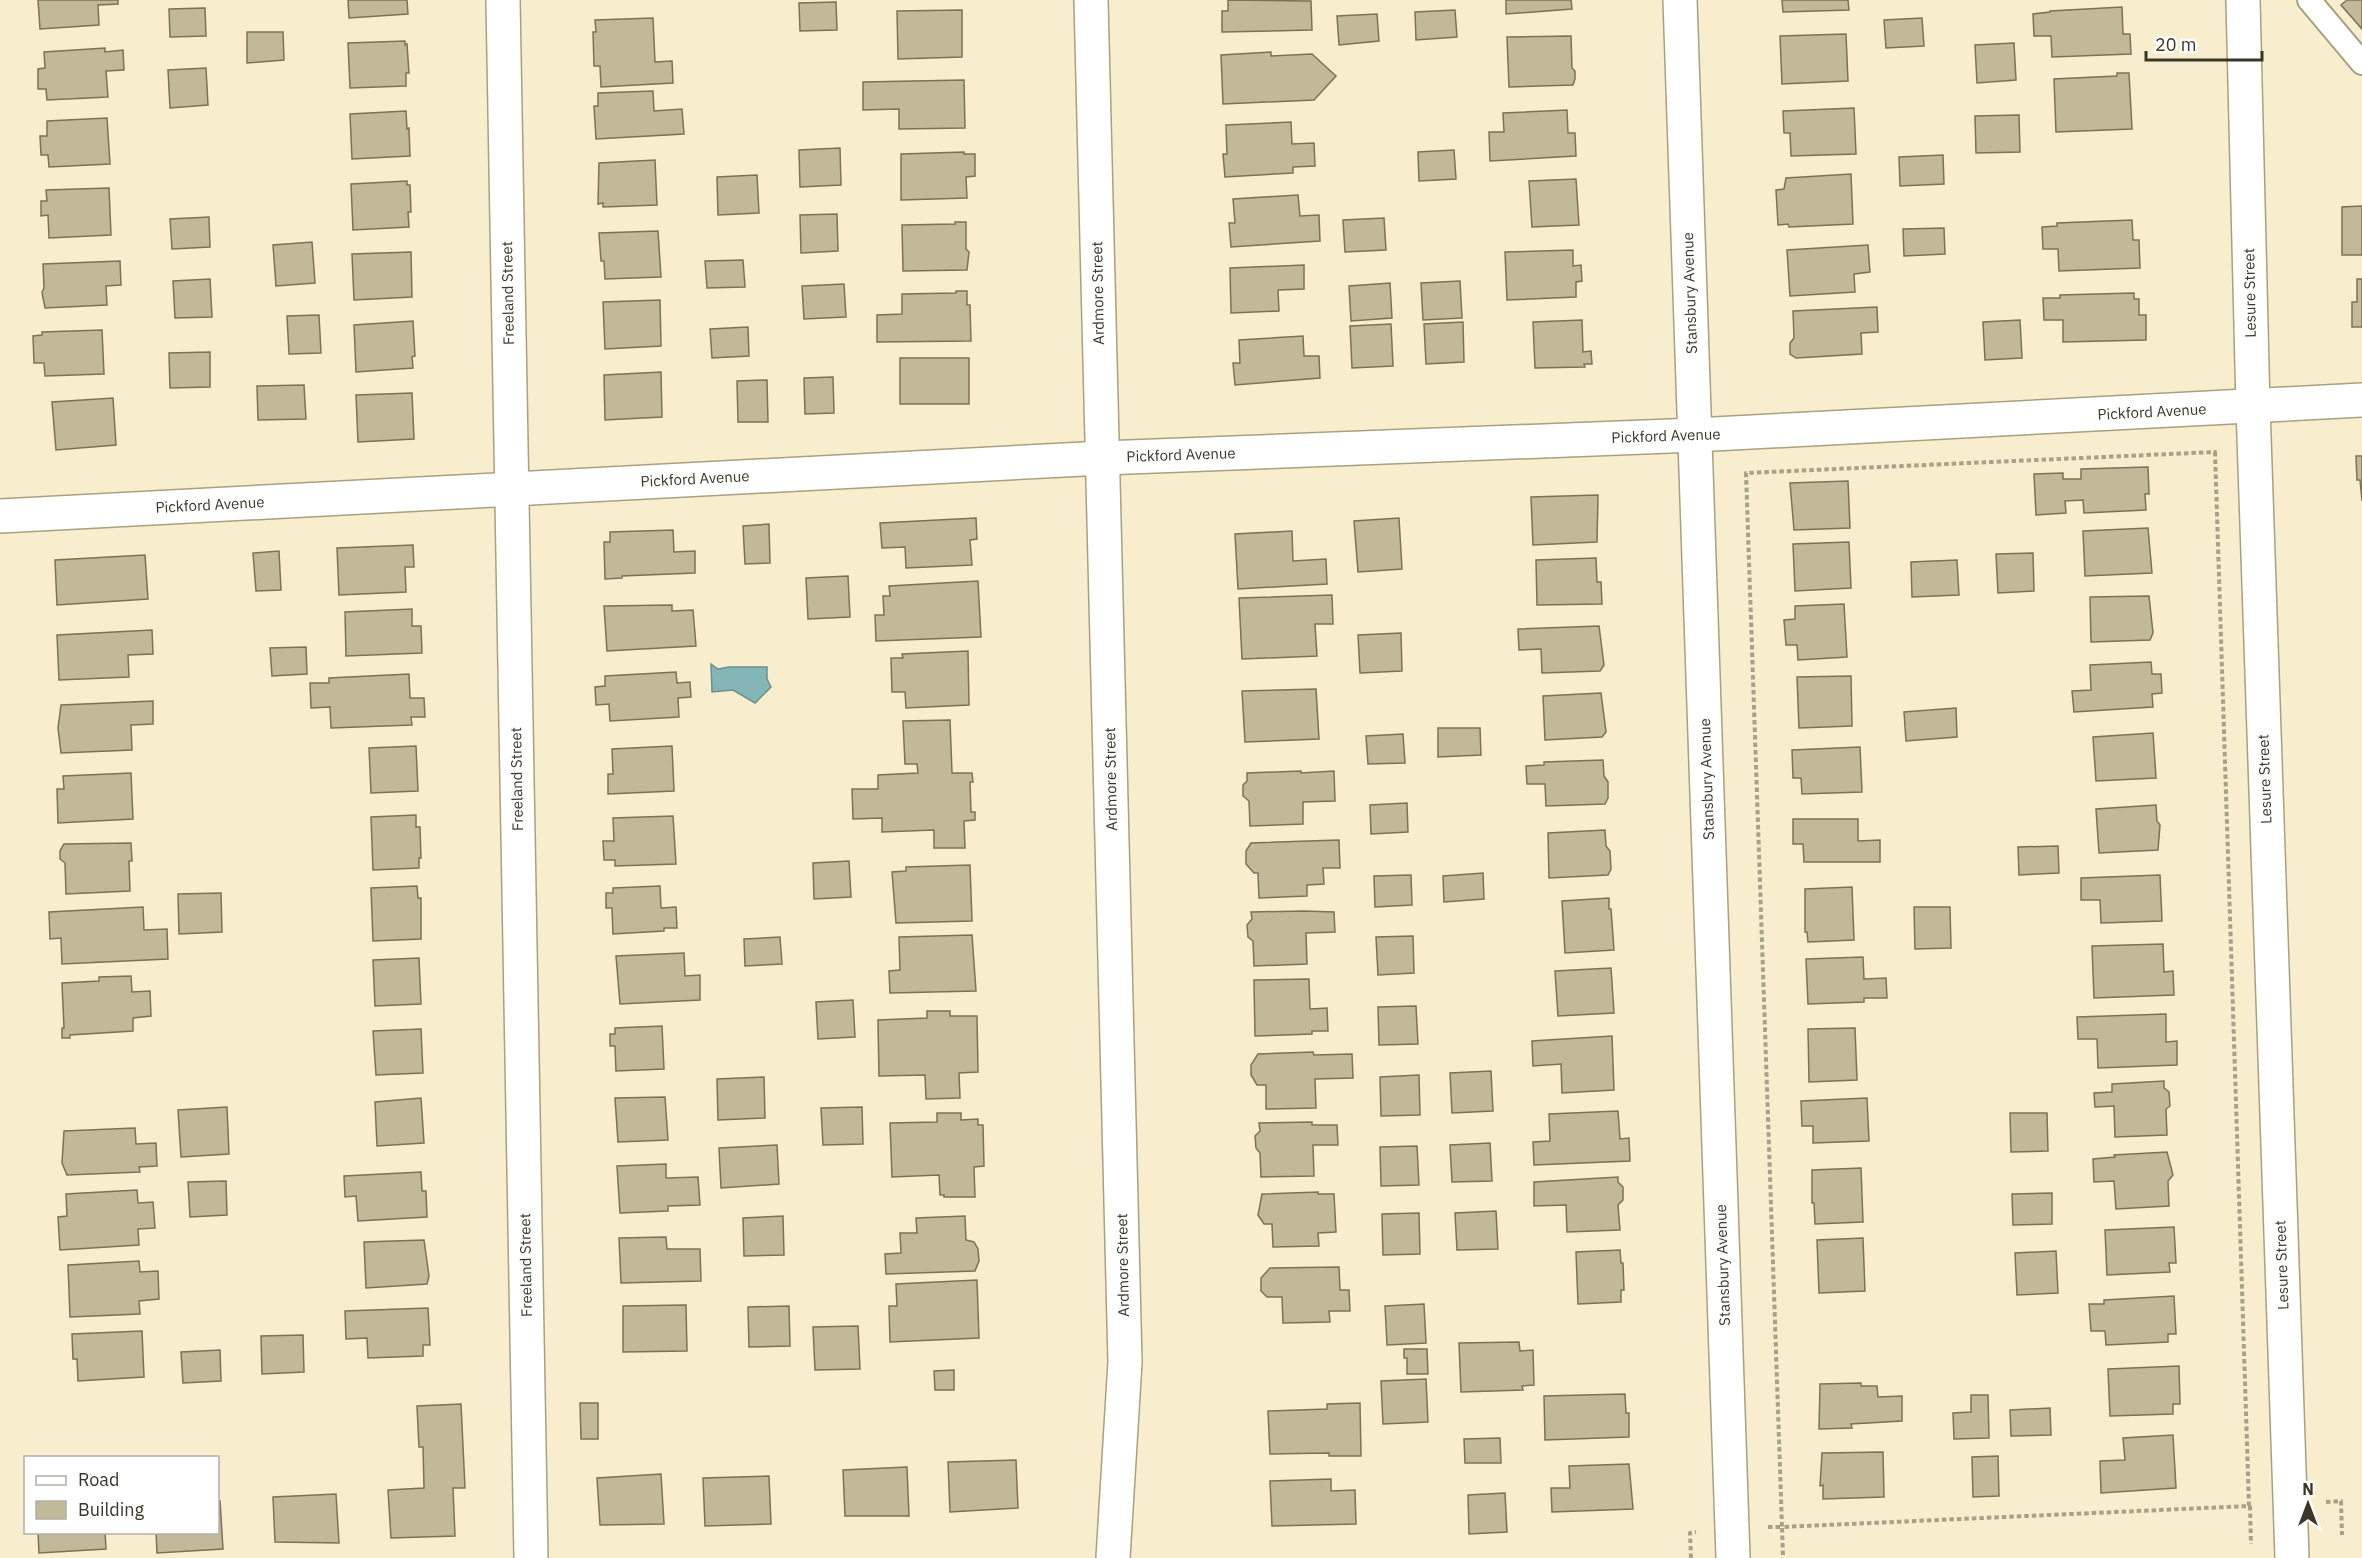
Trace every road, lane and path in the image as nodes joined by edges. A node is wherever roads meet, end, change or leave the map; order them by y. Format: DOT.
graph roads {
  1 [pos="502,0"];
  2 [pos="1091,0"];
  3 [pos="1680,0"];
  4 [pos="2243,0"];
  5 [pos="2309,0"];
  6 [pos="2362,63"];
  7 [pos="2362,400"];
  8 [pos="2253,407"];
  9 [pos="1695,435"];
  10 [pos="1102,458"];
  11 [pos="512,489"];
  12 [pos="0,516"];
  13 [pos="2322,1502"];
  14 [pos="1782,1527"];
  15 [pos="1765,1528"];
  16 [pos="1690,1533"];
  17 [pos="2342,1535"];
  18 [pos="531,1558"];
  19 [pos="1113,1558"];
  20 [pos="1691,1558"];
  21 [pos="1733,1558"];
  22 [pos="1784,1558"];
  23 [pos="2292,1558"];
  1 -- 11 [label="street, Freeland Street"];
  2 -- 10 [label="street, Ardmore Street"];
  3 -- 9 [label="street, Stansbury Avenue"];
  4 -- 8 [label="street, Lesure Street"];
  5 -- 6 [label="lane"];
  7 -- 8 [label="street, Pickford Avenue"];
  8 -- 9 [label="street, Pickford Avenue"];
  8 -- 23 [label="street, Lesure Street"];
  9 -- 10 [label="street, Pickford Avenue"];
  9 -- 21 [label="street, Stansbury Avenue"];
  10 -- 11 [label="street, Pickford Avenue"];
  10 -- 19 [label="street, Ardmore Street"];
  11 -- 12 [label="street, Pickford Avenue"];
  11 -- 18 [label="street, Freeland Street"];
  13 -- 17 [label="path"];
  14 -- 14 [label="path"];
  14 -- 15 [label="path"];
  14 -- 22 [label="path"];
  16 -- 20 [label="path"];
}
